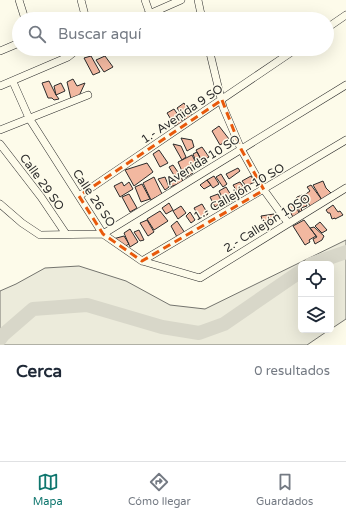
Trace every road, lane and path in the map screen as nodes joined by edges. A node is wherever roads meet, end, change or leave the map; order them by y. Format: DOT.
graph roads {
  1 [pos="18,0"];
  2 [pos="81,0"];
  3 [pos="145,0"];
  4 [pos="181,0"];
  5 [pos="198,0"];
  6 [pos="22,12"];
  7 [pos="84,12"];
  8 [pos="149,12"];
  9 [pos="154,12"];
  10 [pos="201,12"];
  11 [pos="346,15"];
  12 [pos="334,23"];
  13 [pos="12,46"];
  14 [pos="0,51"];
  15 [pos="69,56"];
  16 [pos="211,56"];
  17 [pos="286,56"];
  18 [pos="13,82"];
  19 [pos="346,85"];
  20 [pos="0,86"];
  21 [pos="88,95"];
  22 [pos="222,100"];
  23 [pos="28,118"];
  24 [pos="0,130"];
  25 [pos="346,140"];
  26 [pos="0,144"];
  27 [pos="241,149"];
  28 [pos="346,188"];
  29 [pos="264,190"];
  30 [pos="79,196"];
  31 [pos="0,204"];
  32 [pos="288,223"];
  33 [pos="66,234"];
  34 [pos="103,234"];
  35 [pos="142,261"];
  36 [pos="200,278"];
  1 -- 6 [label="street"];
  2 -- 7 [label="street"];
  3 -- 8 [label="street"];
  4 -- 9 [label="street"];
  5 -- 10 [label="street"];
  11 -- 12 [label="street"];
  13 -- 14 [label="street"];
  15 -- 18 [label="street"];
  16 -- 22 [label="street"];
  17 -- 22 [label="street, 1.- Avenida 9 SO"];
  18 -- 20 [label="street"];
  18 -- 23 [label="street, Calle 26 SO"];
  19 -- 27 [label="street, Avenida 10 SO"];
  21 -- 23 [label="street"];
  22 -- 27 [label="street"];
  22 -- 30 [label="street, 1.- Avenida 9 SO"];
  23 -- 24 [label="street"];
  23 -- 30 [label="street, Calle 26 SO"];
  25 -- 29 [label="street, 1.- Callejón 10 SO"];
  26 -- 33 [label="street, Calle 29 SO"];
  27 -- 29 [label="street"];
  27 -- 34 [label="street, Avenida 10 SO"];
  28 -- 32 [label="street, 2.- Callejón 10SO"];
  29 -- 32 [label="street"];
  29 -- 35 [label="street, 1.- Callejón 10 SO"];
  30 -- 34 [label="street, Calle 26 SO"];
  31 -- 33 [label="street"];
  32 -- 36 [label="street, 2.- Callejón 10SO"];
  33 -- 34 [label="street"];
  34 -- 35 [label="street, Calle 26 SO"];
  35 -- 36 [label="street, Calle 26 SO"];
}
